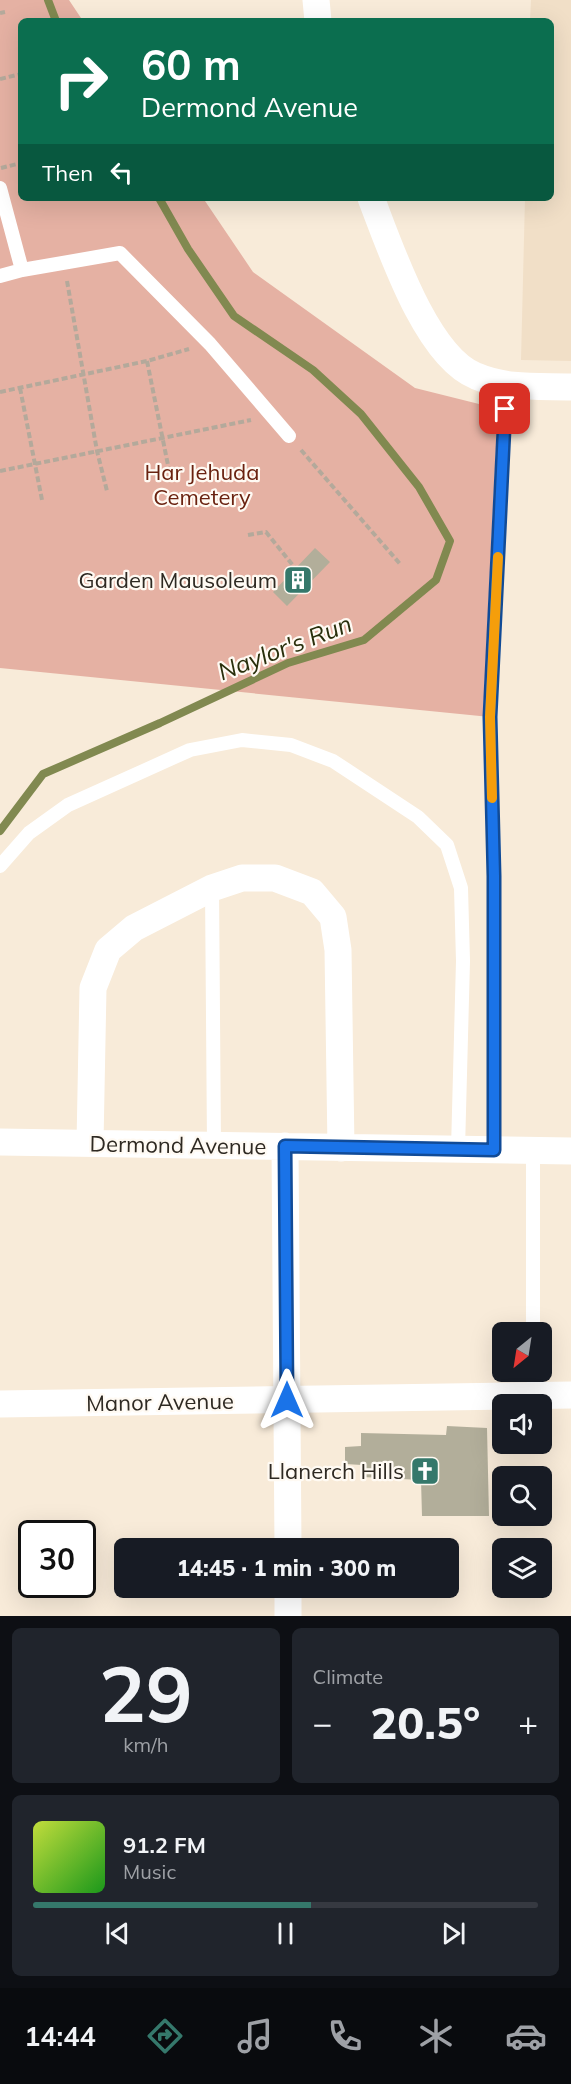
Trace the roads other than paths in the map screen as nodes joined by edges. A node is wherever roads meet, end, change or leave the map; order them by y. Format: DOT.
graph roads {
  1 [pos="316,0"];
  2 [pos="318,18"];
  3 [pos="0,188"];
  4 [pos="372,201"];
  5 [pos="22,270"];
  6 [pos="0,276"];
  7 [pos="506,386"];
  8 [pos="571,387"];
  9 [pos="289,436"];
  10 [pos="0,866"];
  11 [pos="212,888"];
  12 [pos="0,1142"];
  13 [pos="90,1143"];
  14 [pos="214,1145"];
  15 [pos="285,1146"];
  16 [pos="341,1148"];
  17 [pos="459,1149"];
  18 [pos="494,1150"];
  19 [pos="533,1151"];
  20 [pos="571,1151"];
  21 [pos="533,1322"];
  22 [pos="534,1383"];
  23 [pos="571,1395"];
  24 [pos="287,1400"];
  25 [pos="0,1404"];
  26 [pos="288,1538"];
  27 [pos="288,1598"];
  28 [pos="288,1616"];
  1 -- 2 [label="street"];
  3 -- 5 [label="lane"];
  4 -- 7 [label="street"];
  5 -- 6 [label="lane"];
  5 -- 9 [label="lane"];
  7 -- 8 [label="street"];
  7 -- 18 [label="lane"];
  10 -- 17 [label="lane"];
  11 -- 13 [label="street"];
  11 -- 14 [label="lane"];
  11 -- 16 [label="street"];
  12 -- 13 [label="street, Dermond Avenue"];
  13 -- 14 [label="street, Dermond Avenue"];
  14 -- 15 [label="street, Dermond Avenue"];
  15 -- 16 [label="street, Dermond Avenue"];
  15 -- 24 [label="street"];
  16 -- 17 [label="street, Dermond Avenue"];
  17 -- 18 [label="street, Dermond Avenue"];
  18 -- 19 [label="street, Dermond Avenue"];
  19 -- 20 [label="street, Dermond Avenue"];
  19 -- 21 [label="lane"];
  22 -- 23 [label="street, Manor Avenue"];
  22 -- 24 [label="street, Manor Avenue"];
  24 -- 25 [label="street, Manor Avenue"];
  24 -- 26 [label="street"];
  27 -- 28 [label="street"];
}
